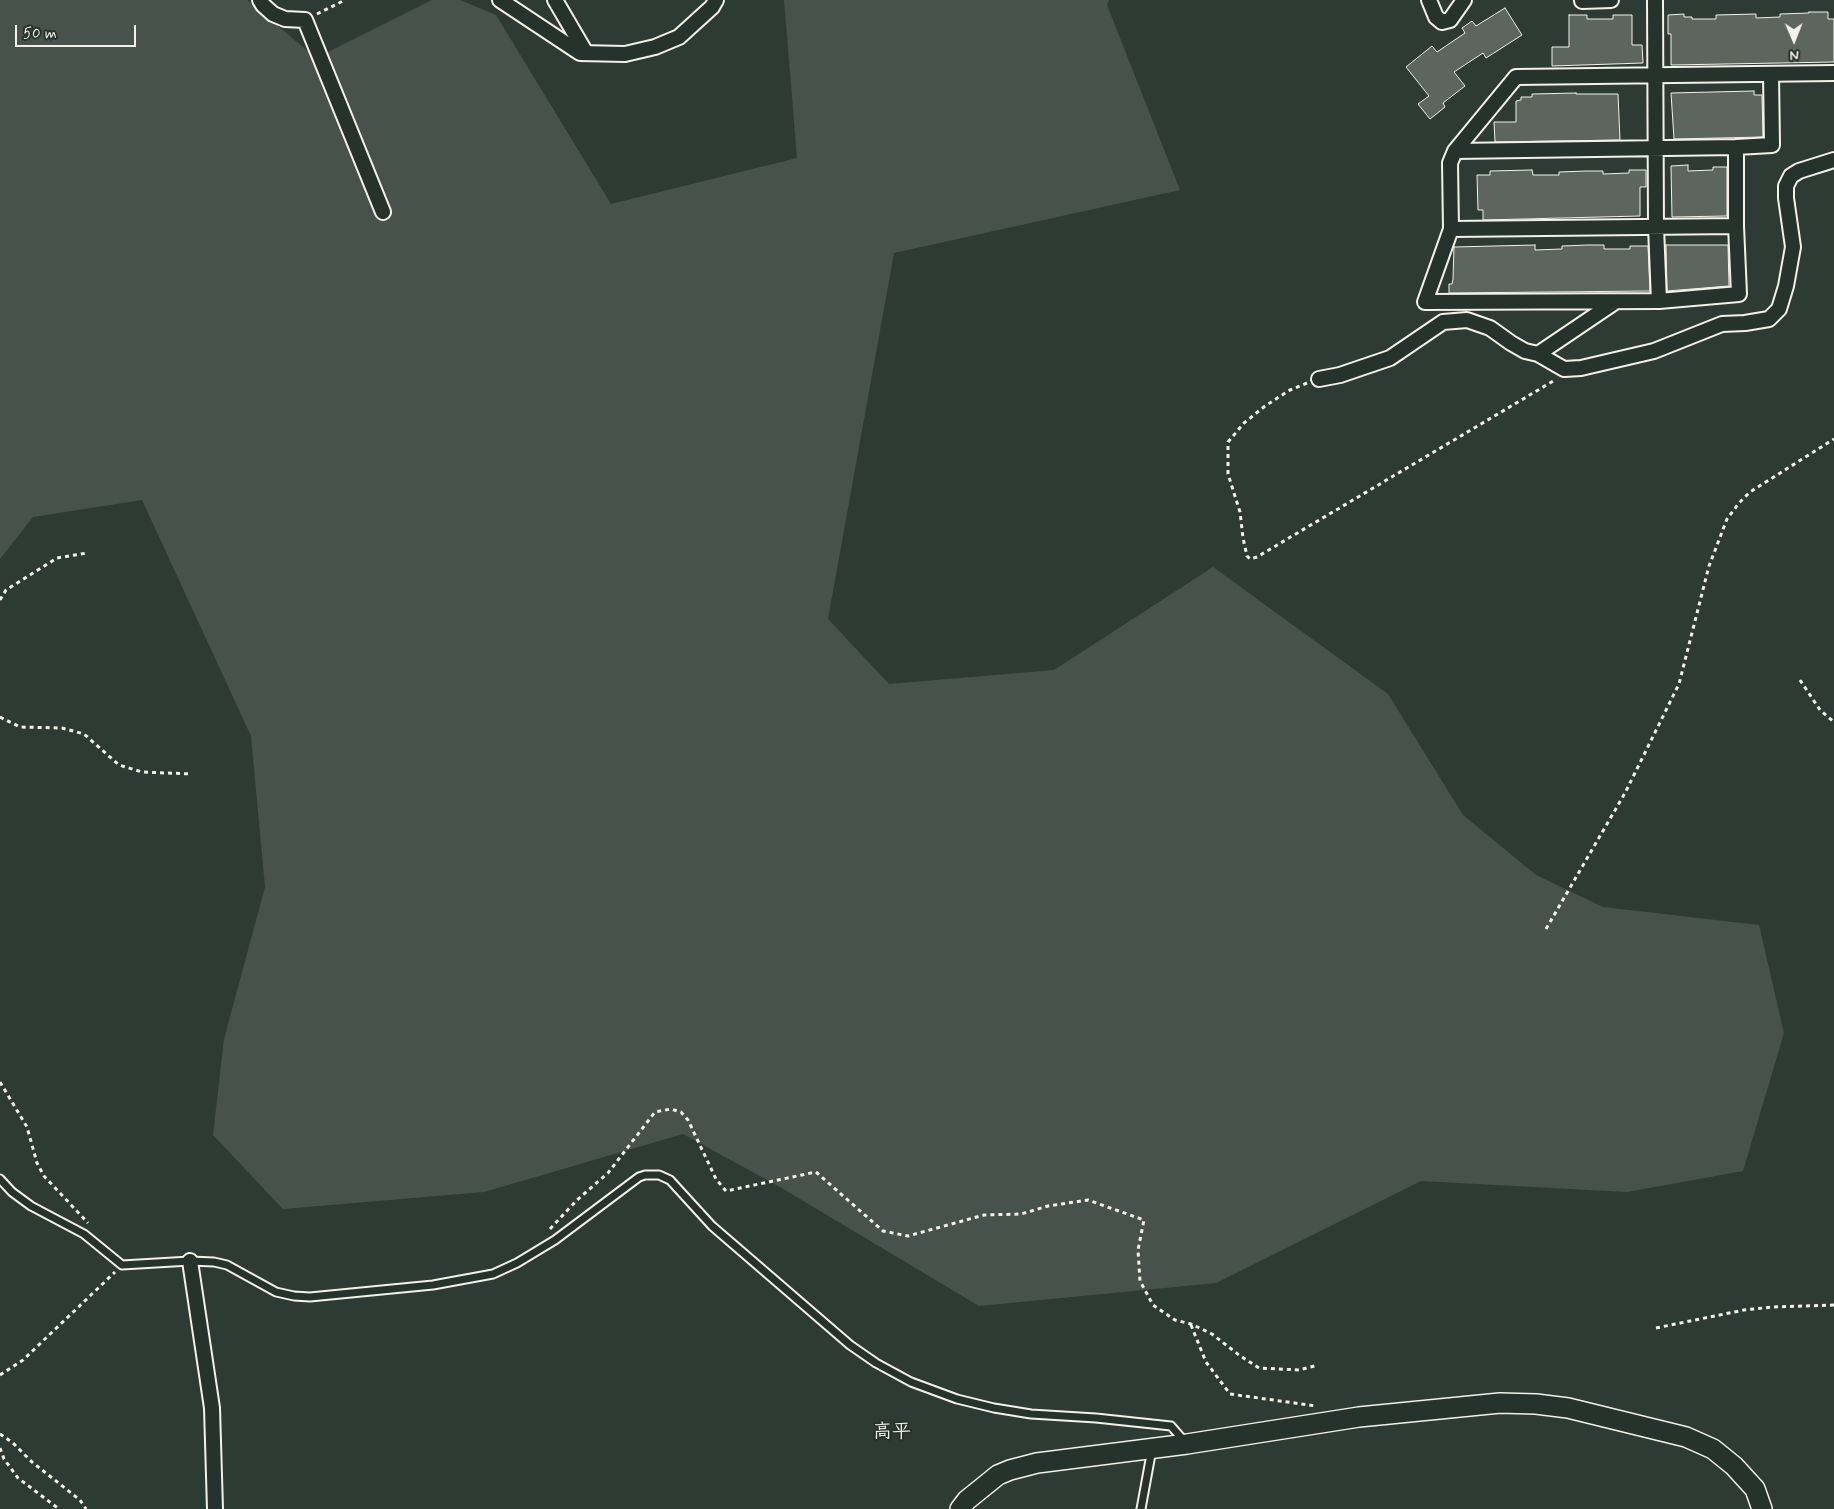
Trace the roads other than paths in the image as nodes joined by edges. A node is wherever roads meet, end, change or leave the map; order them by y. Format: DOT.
graph roads {
  1 [pos="260,0"];
  2 [pos="500,0"];
  3 [pos="555,0"];
  4 [pos="716,0"];
  5 [pos="1429,0"];
  6 [pos="1464,0"];
  7 [pos="1611,0"];
  8 [pos="1655,0"];
  9 [pos="1582,1"];
  10 [pos="586,53"];
  11 [pos="1834,73"];
  12 [pos="1656,74"];
  13 [pos="1771,74"];
  14 [pos="1736,147"];
  15 [pos="1655,149"];
  16 [pos="1455,151"];
  17 [pos="1834,160"];
  18 [pos="384,212"];
  19 [pos="1736,226"];
  20 [pos="1656,227"];
  21 [pos="1452,229"];
  22 [pos="1659,301"];
  23 [pos="1615,302"];
  24 [pos="1538,354"];
  25 [pos="1319,379"];
  26 [pos="0,1179"];
  27 [pos="190,1261"];
  28 [pos="1187,1444"];
  29 [pos="1152,1449"];
  30 [pos="215,1509"];
  31 [pos="960,1509"];
  32 [pos="1141,1509"];
  33 [pos="1762,1509"];
  1 -- 18 [label="street"];
  2 -- 10 [label="street"];
  3 -- 10 [label="street"];
  4 -- 10 [label="street"];
  5 -- 6 [label="street"];
  7 -- 9 [label="street"];
  8 -- 12 [label="street"];
  11 -- 13 [label="street"];
  12 -- 13 [label="street"];
  12 -- 15 [label="street"];
  12 -- 16 [label="street"];
  13 -- 14 [label="street"];
  14 -- 15 [label="street"];
  14 -- 19 [label="street"];
  15 -- 16 [label="street"];
  15 -- 20 [label="street"];
  16 -- 21 [label="street"];
  17 -- 24 [label="street"];
  19 -- 20 [label="street"];
  19 -- 22 [label="street"];
  20 -- 21 [label="street"];
  20 -- 22 [label="street"];
  21 -- 23 [label="street"];
  22 -- 23 [label="street"];
  23 -- 24 [label="street"];
  24 -- 25 [label="street"];
  26 -- 27 [label="lane"];
  27 -- 28 [label="lane"];
  27 -- 30 [label="street"];
  28 -- 29 [label="street"];
  28 -- 33 [label="street"];
  29 -- 31 [label="street"];
  29 -- 32 [label="lane"];
}
